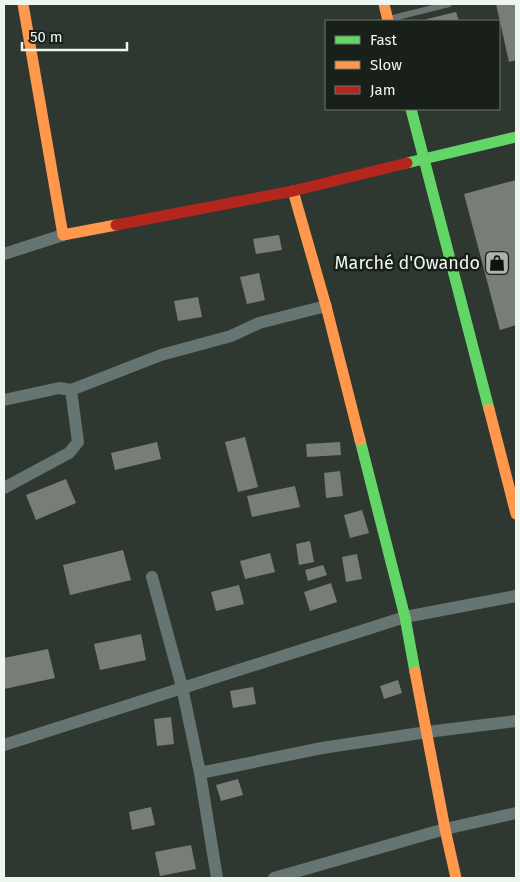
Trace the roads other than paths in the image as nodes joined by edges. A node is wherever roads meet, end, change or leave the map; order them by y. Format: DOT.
graph roads {
  1 [pos="23,4"];
  2 [pos="384,4"];
  3 [pos="450,4"];
  4 [pos="388,20"];
  5 [pos="411,110"];
  6 [pos="516,137"];
  7 [pos="424,159"];
  8 [pos="293,191"];
  9 [pos="63,235"];
  10 [pos="4,254"];
  11 [pos="326,306"];
  12 [pos="71,390"];
  13 [pos="4,400"];
  14 [pos="4,488"];
  15 [pos="516,514"];
  16 [pos="152,577"];
  17 [pos="516,596"];
  18 [pos="406,617"];
  19 [pos="182,687"];
  20 [pos="516,722"];
  21 [pos="427,732"];
  22 [pos="4,745"];
  23 [pos="200,773"];
  24 [pos="516,814"];
  25 [pos="445,829"];
  26 [pos="217,878"];
  27 [pos="274,878"];
  28 [pos="456,878"];
  1 -- 9 [label="street"];
  2 -- 4 [label="street"];
  3 -- 4 [label="lane"];
  5 -- 7 [label="street"];
  6 -- 7 [label="street"];
  7 -- 8 [label="street"];
  7 -- 15 [label="street"];
  8 -- 9 [label="street"];
  8 -- 11 [label="street"];
  9 -- 10 [label="street"];
  11 -- 12 [label="street"];
  11 -- 18 [label="street"];
  12 -- 13 [label="street"];
  12 -- 14 [label="street"];
  16 -- 19 [label="street"];
  17 -- 18 [label="street"];
  18 -- 19 [label="street"];
  18 -- 21 [label="street"];
  19 -- 22 [label="street"];
  19 -- 23 [label="street"];
  20 -- 21 [label="street"];
  21 -- 23 [label="street"];
  21 -- 25 [label="street"];
  23 -- 26 [label="street"];
  24 -- 25 [label="street"];
  25 -- 27 [label="street"];
  25 -- 28 [label="street"];
}
